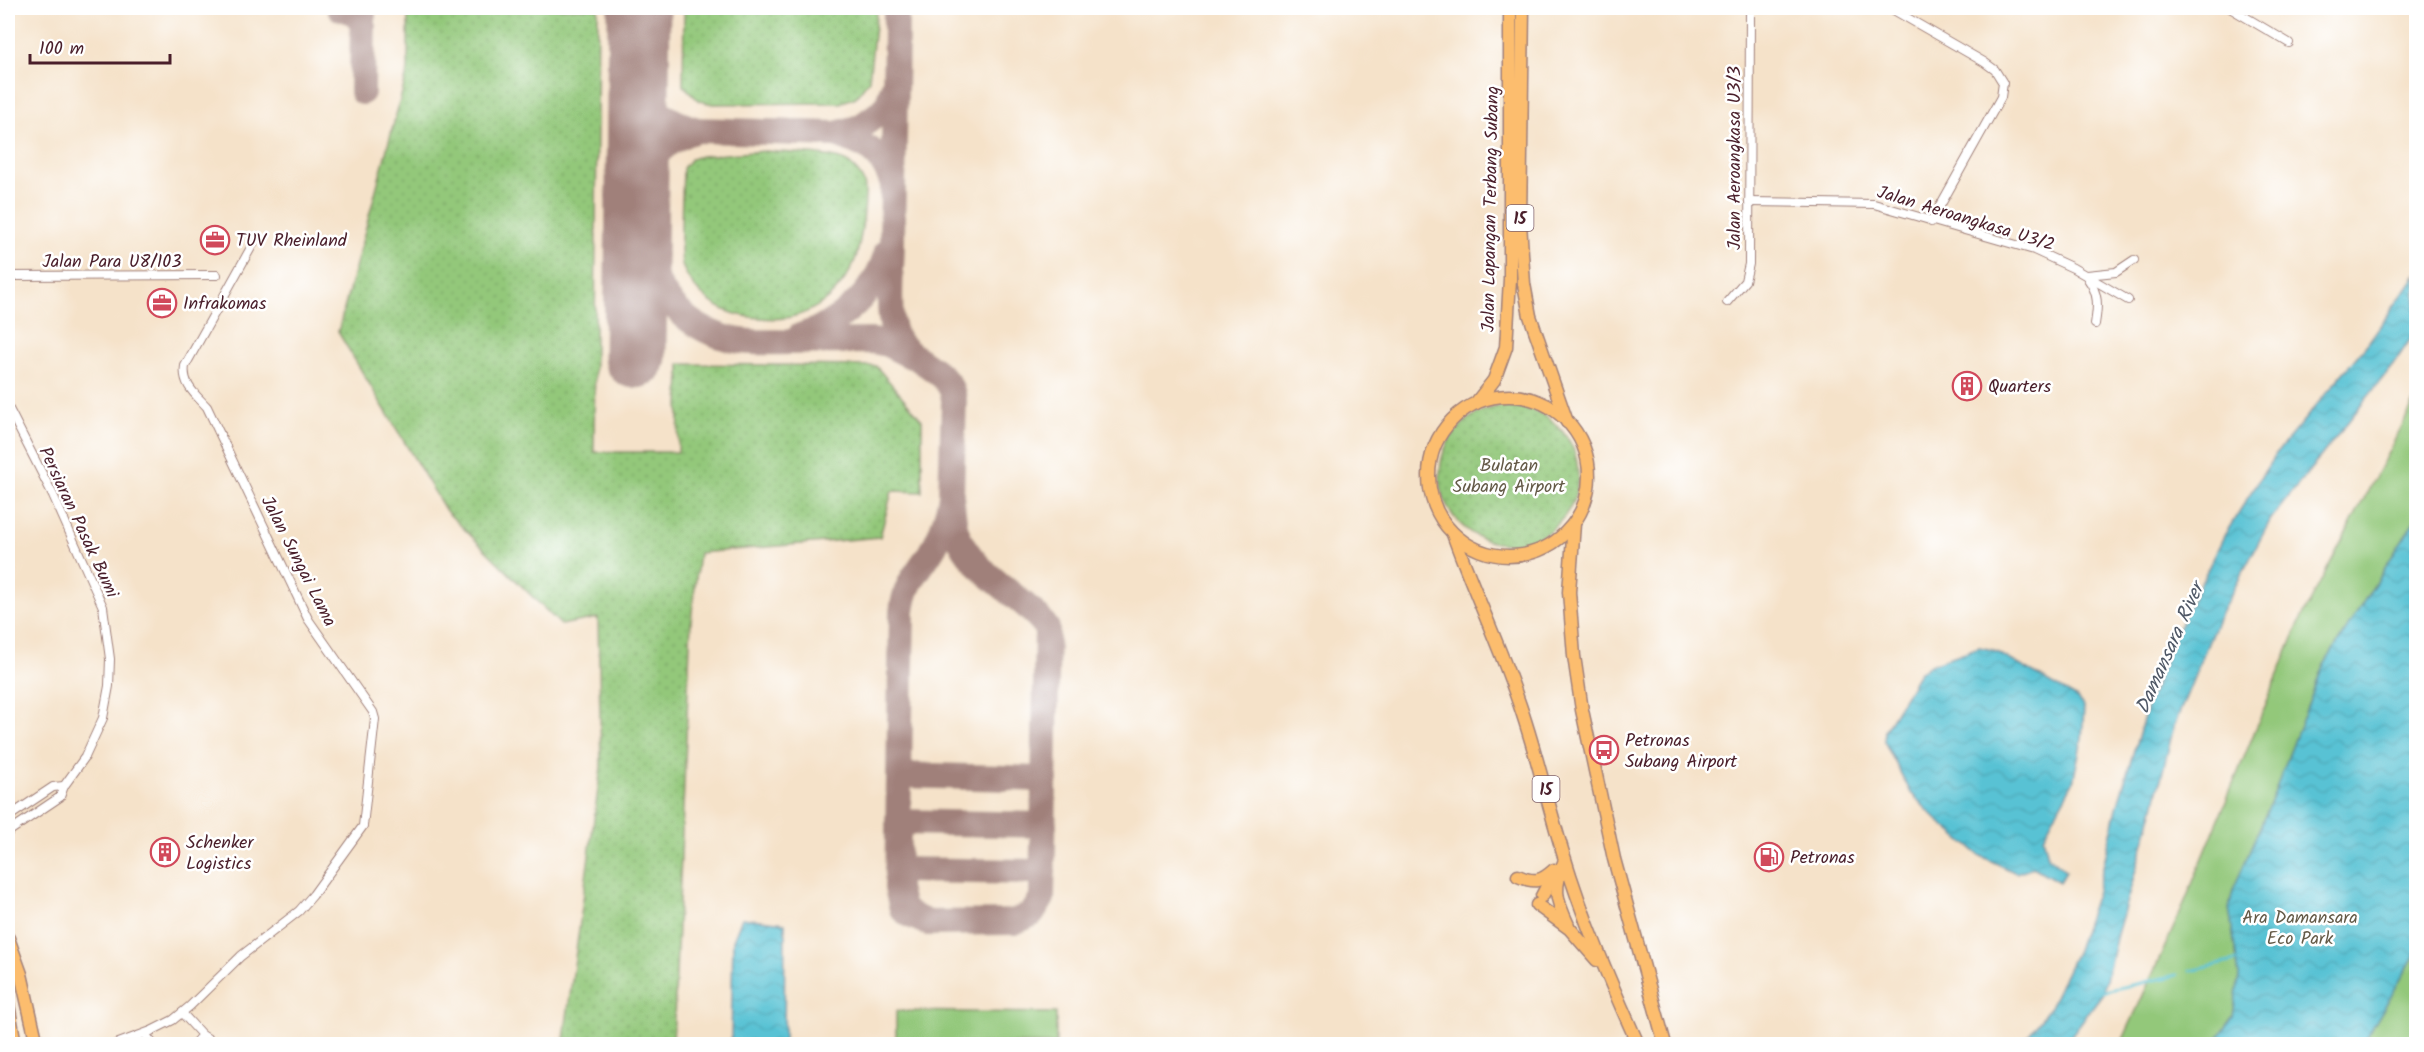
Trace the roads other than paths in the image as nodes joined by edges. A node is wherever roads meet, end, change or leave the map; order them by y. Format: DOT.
graph roads {
  1 [pos="1510,8"];
  2 [pos="1523,8"];
  3 [pos="1750,8"];
  4 [pos="1890,8"];
  5 [pos="2230,8"];
  6 [pos="2289,43"];
  7 [pos="1749,202"];
  8 [pos="1931,222"];
  9 [pos="253,244"];
  10 [pos="2134,260"];
  11 [pos="217,275"];
  12 [pos="2086,275"];
  13 [pos="8,276"];
  14 [pos="2128,300"];
  15 [pos="1727,302"];
  16 [pos="2096,324"];
  17 [pos="1476,403"];
  18 [pos="8,407"];
  19 [pos="1567,422"];
  20 [pos="1574,524"];
  21 [pos="1453,534"];
  22 [pos="64,786"];
  23 [pos="8,817"];
  24 [pos="8,832"];
  25 [pos="1564,856"];
  26 [pos="1556,869"];
  27 [pos="1518,876"];
  28 [pos="1570,929"];
  29 [pos="8,938"];
  30 [pos="1603,968"];
  31 [pos="8,1004"];
  32 [pos="182,1012"];
  33 [pos="36,1031"];
  34 [pos="145,1034"];
  35 [pos="202,1035"];
  36 [pos="15,1044"];
  37 [pos="37,1044"];
  38 [pos="44,1044"];
  39 [pos="116,1044"];
  40 [pos="153,1044"];
  41 [pos="194,1044"];
  42 [pos="217,1044"];
  43 [pos="1638,1044"];
  44 [pos="1665,1044"];
  1 -- 17 [label="main road, Jalan Lapangan Terbang Subang / 15"];
  2 -- 19 [label="main road, Jalan Lapangan Terbang Subang / 15"];
  3 -- 7 [label="street, Jalan Aeroangkasa U3/3"];
  4 -- 8 [label="street"];
  5 -- 6 [label="street"];
  7 -- 8 [label="street, Jalan Aeroangkasa U3/2"];
  7 -- 15 [label="street, Jalan Aeroangkasa U3/3"];
  8 -- 12 [label="street, Jalan Aeroangkasa U3/2"];
  9 -- 32 [label="street, Jalan Sungai Lama"];
  10 -- 12 [label="street"];
  11 -- 13 [label="street, Jalan Para U8/103"];
  12 -- 14 [label="street, Jalan Aeroangkasa U3/2"];
  12 -- 16 [label="street"];
  17 -- 19 [label="main road, 15"];
  17 -- 21 [label="main road, 15"];
  18 -- 22 [label="street, Persiaran Pasak Bumi"];
  19 -- 20 [label="main road, 15"];
  20 -- 21 [label="main road, 15"];
  20 -- 44 [label="main road, 15"];
  21 -- 25 [label="main road, 15"];
  22 -- 23 [label="street, Persiaran Pasak Bumi"];
  22 -- 24 [label="street, Persiaran Pasak Bumi"];
  25 -- 26 [label="main road"];
  25 -- 28 [label="main road"];
  25 -- 30 [label="main road, 15"];
  26 -- 27 [label="main road"];
  26 -- 28 [label="main road"];
  28 -- 30 [label="main road"];
  29 -- 33 [label="main road"];
  30 -- 43 [label="main road, 15"];
  31 -- 36 [label="main road"];
  32 -- 34 [label="street, Jalan Sungai Lama"];
  32 -- 35 [label="street"];
  33 -- 37 [label="main road"];
  33 -- 38 [label="street"];
  34 -- 39 [label="street, Jalan Sungai Lama"];
  34 -- 40 [label="street"];
  35 -- 41 [label="street"];
  35 -- 42 [label="street"];
}
